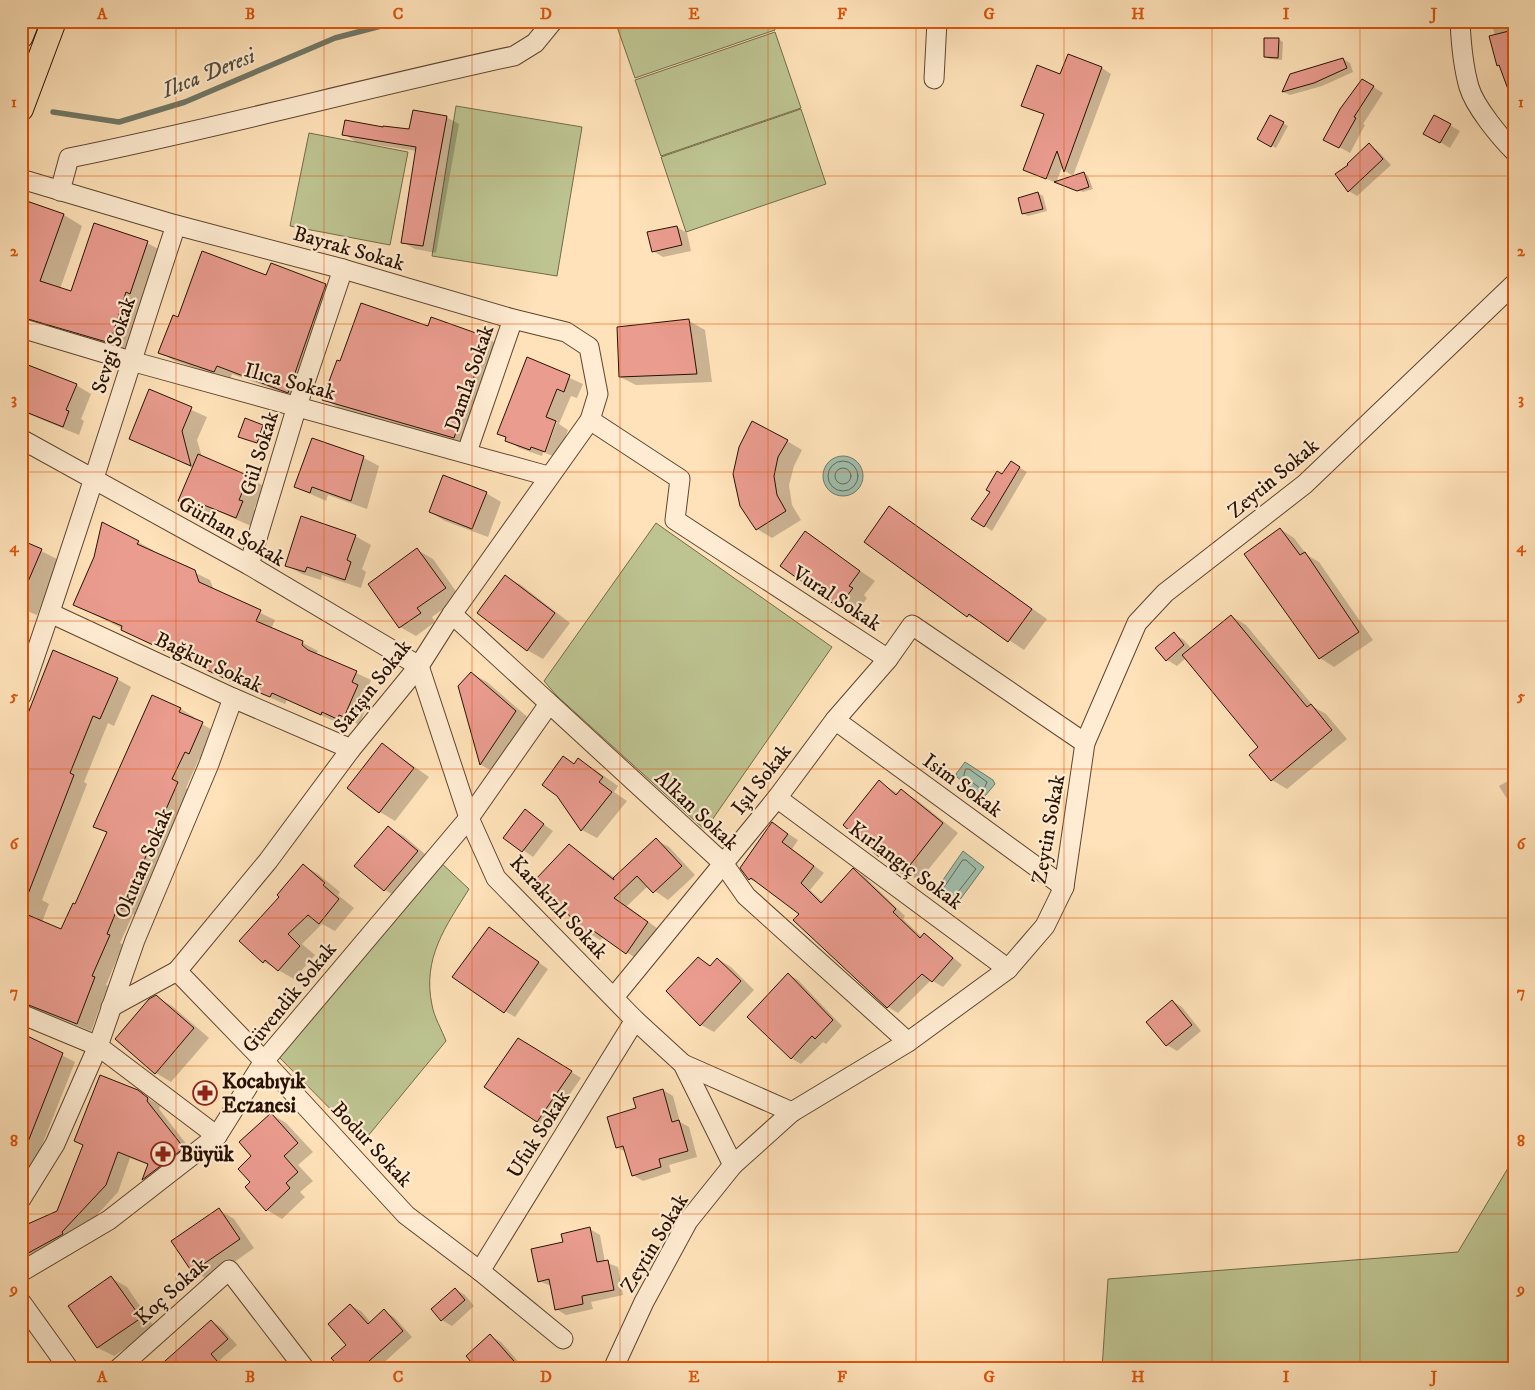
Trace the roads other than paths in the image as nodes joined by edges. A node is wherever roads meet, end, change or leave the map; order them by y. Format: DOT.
graph roads {
  1 [pos="27,21"];
  2 [pos="54,21"];
  3 [pos="553,21"];
  4 [pos="937,21"];
  5 [pos="1460,21"];
  6 [pos="21,36"];
  7 [pos="934,79"];
  8 [pos="21,108"];
  9 [pos="1514,152"];
  10 [pos="21,179"];
  11 [pos="60,192"];
  12 [pos="176,226"];
  13 [pos="343,269"];
  14 [pos="1514,284"];
  15 [pos="513,319"];
  16 [pos="21,328"];
  17 [pos="131,361"];
  18 [pos="297,406"];
  19 [pos="590,420"];
  20 [pos="21,439"];
  21 [pos="467,452"];
  22 [pos="548,476"];
  23 [pos="95,479"];
  24 [pos="249,565"];
  25 [pos="50,613"];
  26 [pos="452,614"];
  27 [pos="888,659"];
  28 [pos="419,666"];
  29 [pos="21,696"];
  30 [pos="233,698"];
  31 [pos="550,704"];
  32 [pos="835,720"];
  33 [pos="1085,743"];
  34 [pos="351,749"];
  35 [pos="777,798"];
  36 [pos="469,818"];
  37 [pos="723,863"];
  38 [pos="1064,887"];
  39 [pos="1008,969"];
  40 [pos="177,971"];
  41 [pos="614,997"];
  42 [pos="111,1007"];
  43 [pos="21,1014"];
  44 [pos="635,1020"];
  45 [pos="908,1042"];
  46 [pos="98,1046"];
  47 [pos="264,1061"];
  48 [pos="683,1064"];
  49 [pos="792,1112"];
  50 [pos="217,1136"];
  51 [pos="733,1165"];
  52 [pos="21,1199"];
  53 [pos="480,1271"];
  54 [pos="21,1272"];
  55 [pos="21,1302"];
  56 [pos="563,1339"];
  57 [pos="69,1369"];
  58 [pos="118,1369"];
  59 [pos="306,1369"];
  60 [pos="613,1369"];
  1 -- 6 [label="main road"];
  2 -- 8 [label="main road"];
  3 -- 11 [label="street"];
  4 -- 7 [label="street"];
  5 -- 9 [label="street"];
  10 -- 11 [label="street, Bayrak Sokak"];
  11 -- 12 [label="street, Bayrak Sokak"];
  12 -- 13 [label="street, Bayrak Sokak"];
  12 -- 17 [label="street, Sevgi Sokak"];
  13 -- 15 [label="street, Bayrak Sokak"];
  13 -- 18 [label="street, Gül Sokak"];
  14 -- 33 [label="street, Zeytin Sokak"];
  15 -- 19 [label="street, Bayrak Sokak"];
  15 -- 21 [label="street, Damla Sokak"];
  16 -- 17 [label="street, Ilıca Sokak"];
  17 -- 18 [label="street, Ilıca Sokak"];
  17 -- 23 [label="street, Sevgi Sokak"];
  18 -- 21 [label="street, Ilıca Sokak"];
  18 -- 24 [label="street, Gül Sokak"];
  19 -- 22 [label="street, Sarışın Sokak"];
  19 -- 27 [label="street, Vural Sokak"];
  20 -- 23 [label="street, Gürhan Sokak"];
  21 -- 22 [label="street, Ilıca Sokak"];
  22 -- 26 [label="street, Sarışın Sokak"];
  23 -- 24 [label="street, Gürhan Sokak"];
  23 -- 25 [label="street, Sevgi Sokak"];
  24 -- 28 [label="street, Gürhan Sokak"];
  25 -- 29 [label="street, Sevgi Sokak"];
  25 -- 30 [label="street, Bağkur Sokak"];
  26 -- 28 [label="street, Sarışın Sokak"];
  26 -- 31 [label="street, Alkan Sokak"];
  27 -- 32 [label="street, Işıl Sokak"];
  27 -- 33 [label="street, Vural Sokak"];
  28 -- 34 [label="street, Sarışın Sokak"];
  28 -- 36 [label="street, Karakızlı Sokak"];
  30 -- 34 [label="street, Bağkur Sokak"];
  30 -- 42 [label="street, Okutan Sokak"];
  31 -- 36 [label="street, Güvendik Sokak"];
  31 -- 37 [label="street, Alkan Sokak"];
  32 -- 35 [label="street, Işıl Sokak"];
  32 -- 38 [label="street, Isim Sokak"];
  33 -- 38 [label="street, Zeytin Sokak"];
  34 -- 40 [label="street, Sarışın Sokak"];
  35 -- 37 [label="street, Işıl Sokak"];
  35 -- 39 [label="street, Kırlangıç Sokak"];
  36 -- 41 [label="street, Karakızlı Sokak"];
  36 -- 47 [label="street, Güvendik Sokak"];
  37 -- 41 [label="street, Işıl Sokak"];
  37 -- 45 [label="street, Alkan Sokak"];
  38 -- 39 [label="street, Zeytin Sokak"];
  39 -- 45 [label="street, Zeytin Sokak"];
  40 -- 42 [label="street"];
  40 -- 47 [label="street, Bodur Sokak"];
  41 -- 44 [label="street, Karakızlı Sokak"];
  42 -- 46 [label="street, Okutan Sokak"];
  43 -- 46 [label="street"];
  44 -- 48 [label="street, Karakızlı Sokak"];
  44 -- 53 [label="street, Ufuk Sokak"];
  45 -- 49 [label="street, Zeytin Sokak"];
  46 -- 50 [label="street"];
  46 -- 52 [label="street, Okutan Sokak"];
  47 -- 50 [label="street, Güvendik Sokak"];
  47 -- 53 [label="street, Bodur Sokak"];
  48 -- 49 [label="street, Karakızlı Sokak"];
  48 -- 51 [label="street, Karakızlı Sokak"];
  49 -- 51 [label="street, Zeytin Sokak"];
  50 -- 54 [label="street, Güvendik Sokak"];
  51 -- 60 [label="street, Zeytin Sokak"];
  53 -- 56 [label="street, Bodur Sokak"];
  55 -- 57 [label="street"];
  58 -- 59 [label="street, Koç Sokak"];
}
